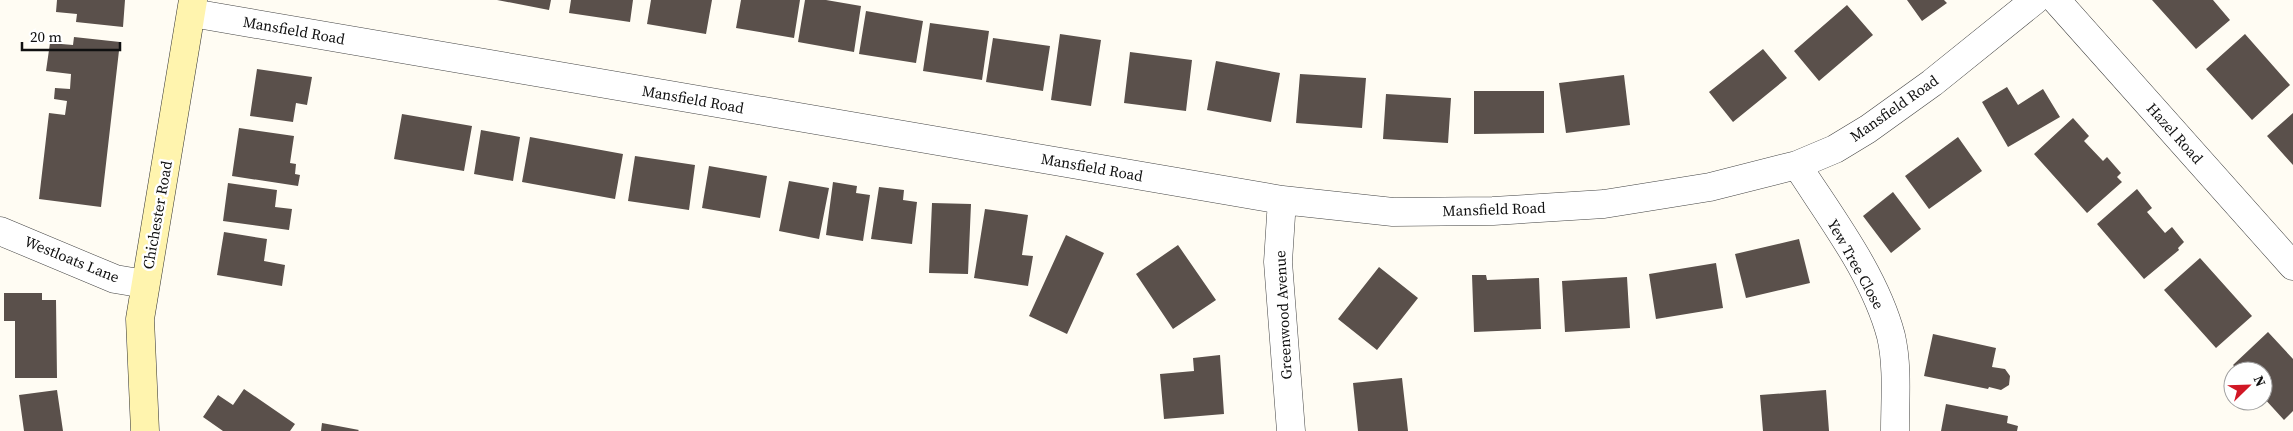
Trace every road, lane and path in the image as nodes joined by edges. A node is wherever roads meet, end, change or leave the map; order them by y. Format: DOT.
graph roads {
  1 [pos="2035,0"];
  2 [pos="2056,0"];
  3 [pos="193,6"];
  4 [pos="1797,165"];
  5 [pos="1282,200"];
  6 [pos="0,231"];
  7 [pos="2293,266"];
  8 [pos="145,284"];
  9 [pos="144,431"];
  10 [pos="1290,431"];
  11 [pos="1895,431"];
  1 -- 4 [label="street, Mansfield Road"];
  2 -- 7 [label="street, Hazel Road"];
  3 -- 5 [label="street, Mansfield Road"];
  3 -- 8 [label="main road, Chichester Road"];
  4 -- 5 [label="street, Mansfield Road"];
  4 -- 11 [label="street, Yew Tree Close"];
  5 -- 10 [label="street, Greenwood Avenue"];
  6 -- 8 [label="street, Westloats Lane"];
  8 -- 9 [label="main road, Chichester Road"];
}
